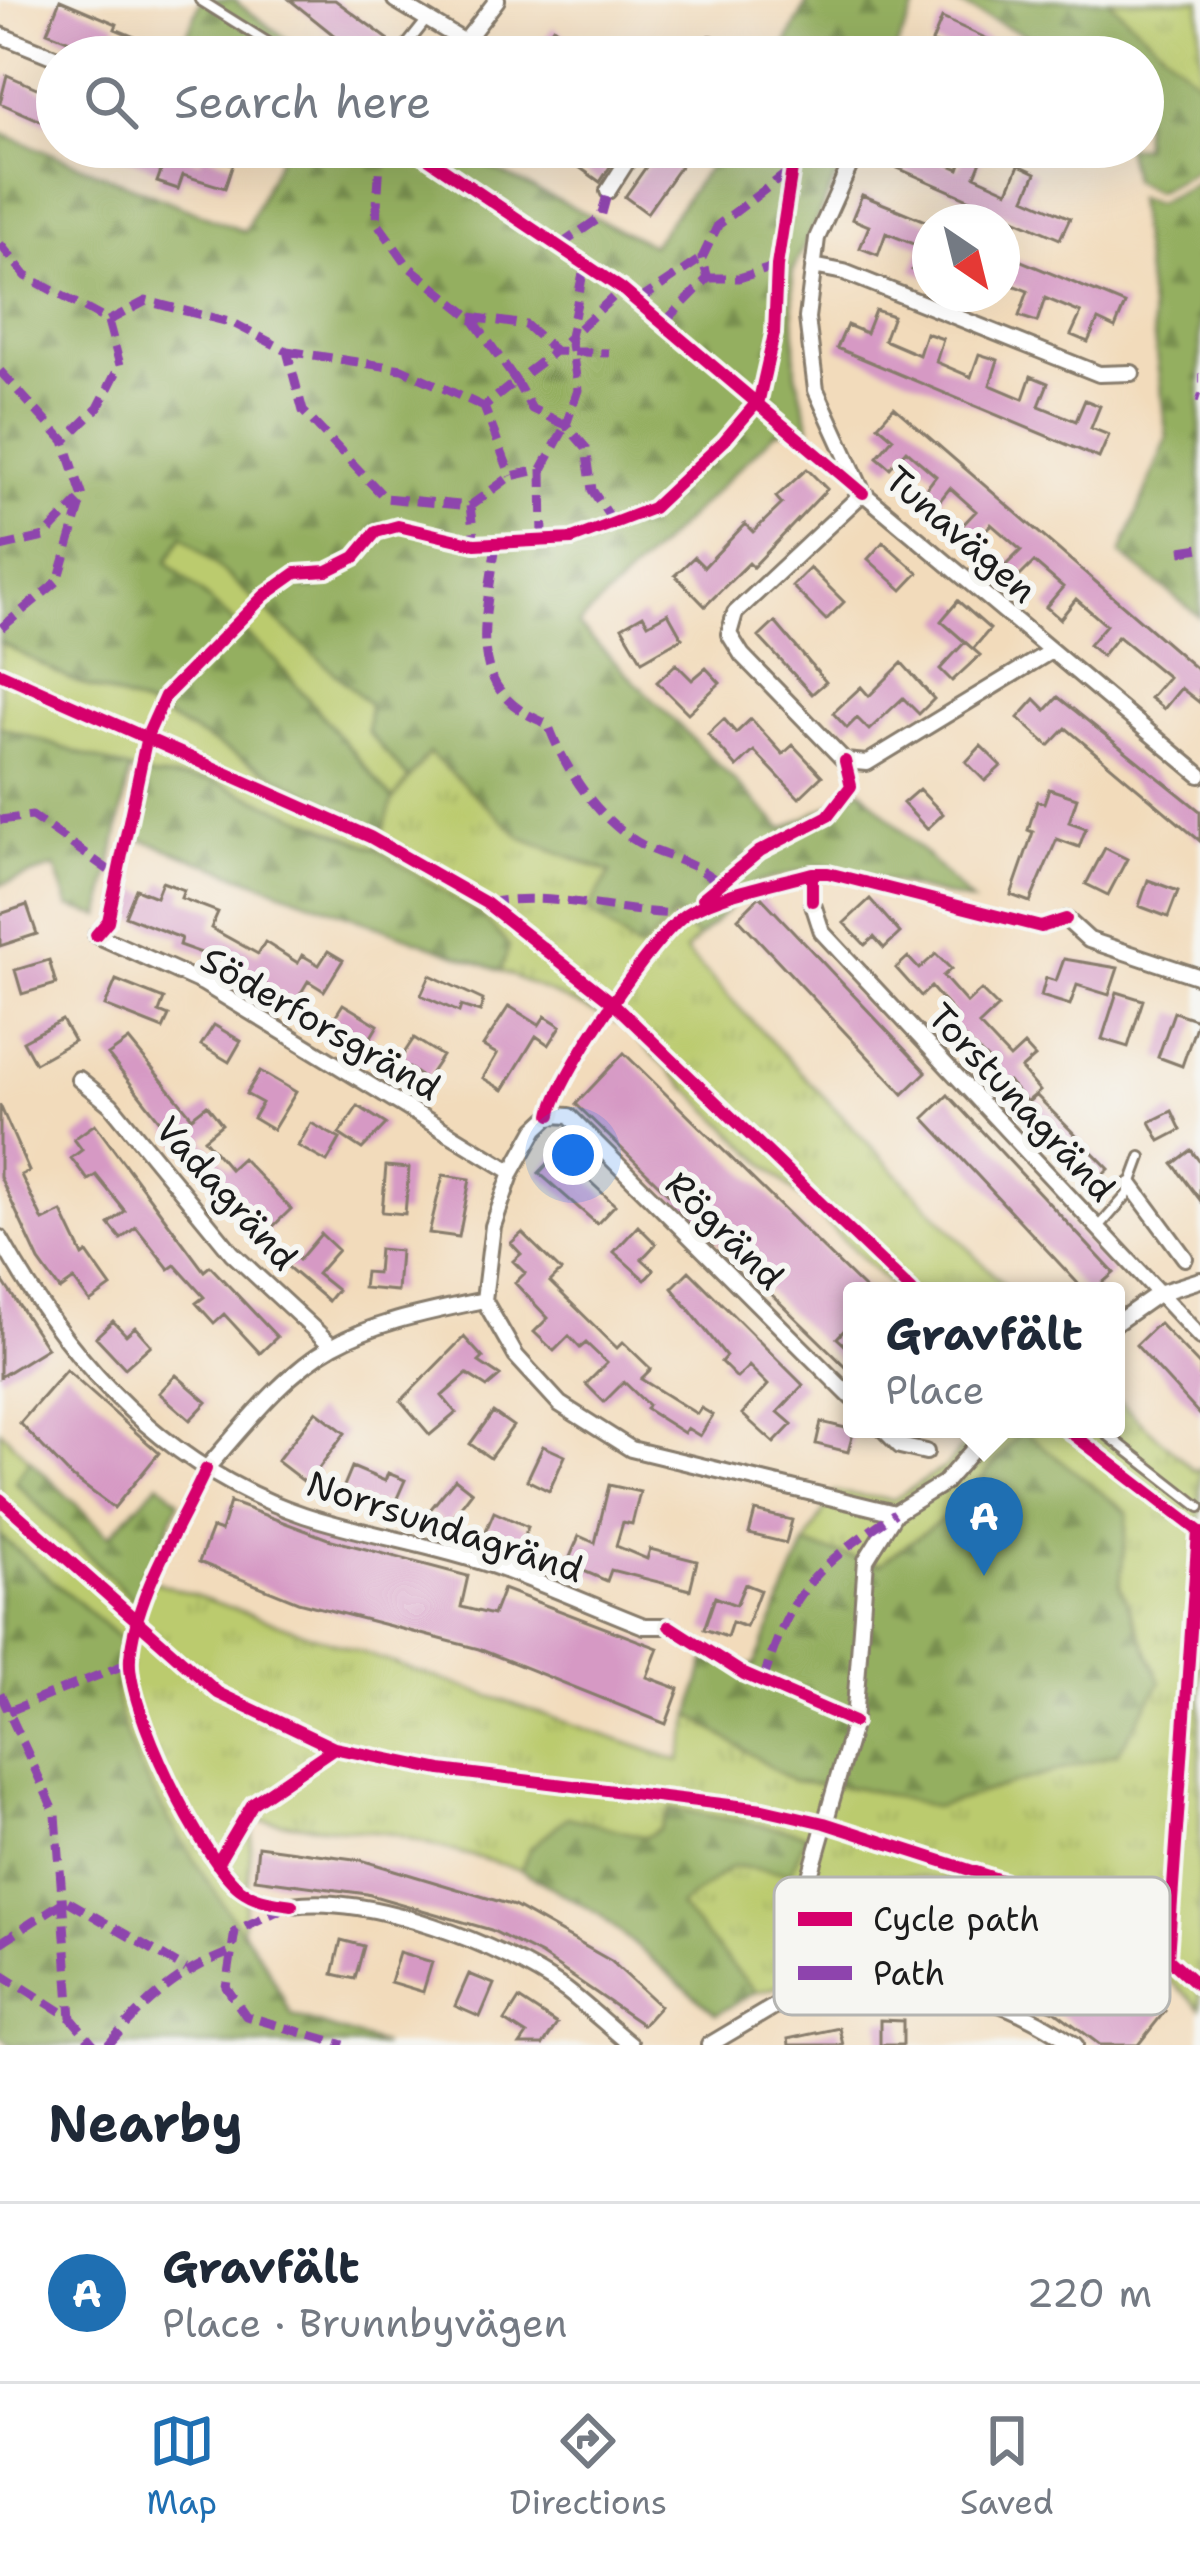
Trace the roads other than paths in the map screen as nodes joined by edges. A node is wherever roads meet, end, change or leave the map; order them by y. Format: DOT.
graph roads {
  1 [pos="200,0"];
  2 [pos="395,0"];
  3 [pos="497,0"];
  4 [pos="425,22"];
  5 [pos="0,35"];
  6 [pos="257,36"];
  7 [pos="414,36"];
  8 [pos="450,36"];
  9 [pos="470,36"];
  10 [pos="36,50"];
  11 [pos="623,168"];
  12 [pos="849,168"];
  13 [pos="608,191"];
  14 [pos="813,266"];
  15 [pos="1132,373"];
  16 [pos="863,493"];
  17 [pos="1051,651"];
  18 [pos="1200,775"];
  19 [pos="812,901"];
  20 [pos="1066,919"];
  21 [pos="96,934"];
  22 [pos="1200,977"];
  23 [pos="79,1078"];
  24 [pos="1141,1157"];
  25 [pos="512,1172"];
  26 [pos="1131,1185"];
  27 [pos="1098,1228"];
  28 [pos="0,1238"];
  29 [pos="1185,1258"];
  30 [pos="1200,1280"];
  31 [pos="1159,1293"];
  32 [pos="484,1300"];
  33 [pos="1125,1317"];
  34 [pos="1200,1337"];
  35 [pos="332,1346"];
  36 [pos="843,1389"];
  37 [pos="892,1438"];
  38 [pos="983,1438"];
  39 [pos="1112,1438"];
  40 [pos="926,1452"];
  41 [pos="206,1469"];
  42 [pos="1200,1507"];
  43 [pos="895,1513"];
  44 [pos="669,1626"];
  45 [pos="810,1877"];
  46 [pos="292,1905"];
  47 [pos="774,2007"];
  48 [pos="1023,2015"];
  49 [pos="631,2045"];
  50 [pos="709,2045"];
  51 [pos="1075,2045"];
  1 -- 6 [label="lane"];
  2 -- 4 [label="street"];
  3 -- 9 [label="street"];
  4 -- 7 [label="lane"];
  4 -- 8 [label="street"];
  5 -- 10 [label="street"];
  11 -- 13 [label="street"];
  12 -- 14 [label="street, Tunavägen"];
  14 -- 15 [label="street"];
  14 -- 16 [label="street, Tunavägen"];
  16 -- 17 [label="street, Tunavägen"];
  16 -- 17 [label="street"];
  17 -- 18 [label="street, Tunavägen"];
  19 -- 27 [label="street, Torstunagränd"];
  20 -- 22 [label="street"];
  21 -- 25 [label="street, Söderforsgränd"];
  23 -- 35 [label="street, Vadagränd"];
  24 -- 26 [label="lane"];
  25 -- 32 [label="street"];
  25 -- 36 [label="street, Rögränd"];
  26 -- 27 [label="lane"];
  26 -- 29 [label="street"];
  27 -- 31 [label="street, Torstunagränd"];
  28 -- 41 [label="street, Norrsundagränd"];
  30 -- 31 [label="street"];
  31 -- 33 [label="street"];
  31 -- 34 [label="street, Torstunagränd"];
  32 -- 35 [label="street"];
  32 -- 43 [label="street"];
  35 -- 41 [label="street"];
  37 -- 40 [label="street"];
  38 -- 43 [label="street"];
  39 -- 42 [label="lane"];
  41 -- 44 [label="street, Norrsundagränd"];
  43 -- 45 [label="street"];
  46 -- 49 [label="street"];
  47 -- 50 [label="street"];
  48 -- 51 [label="street"];
}
